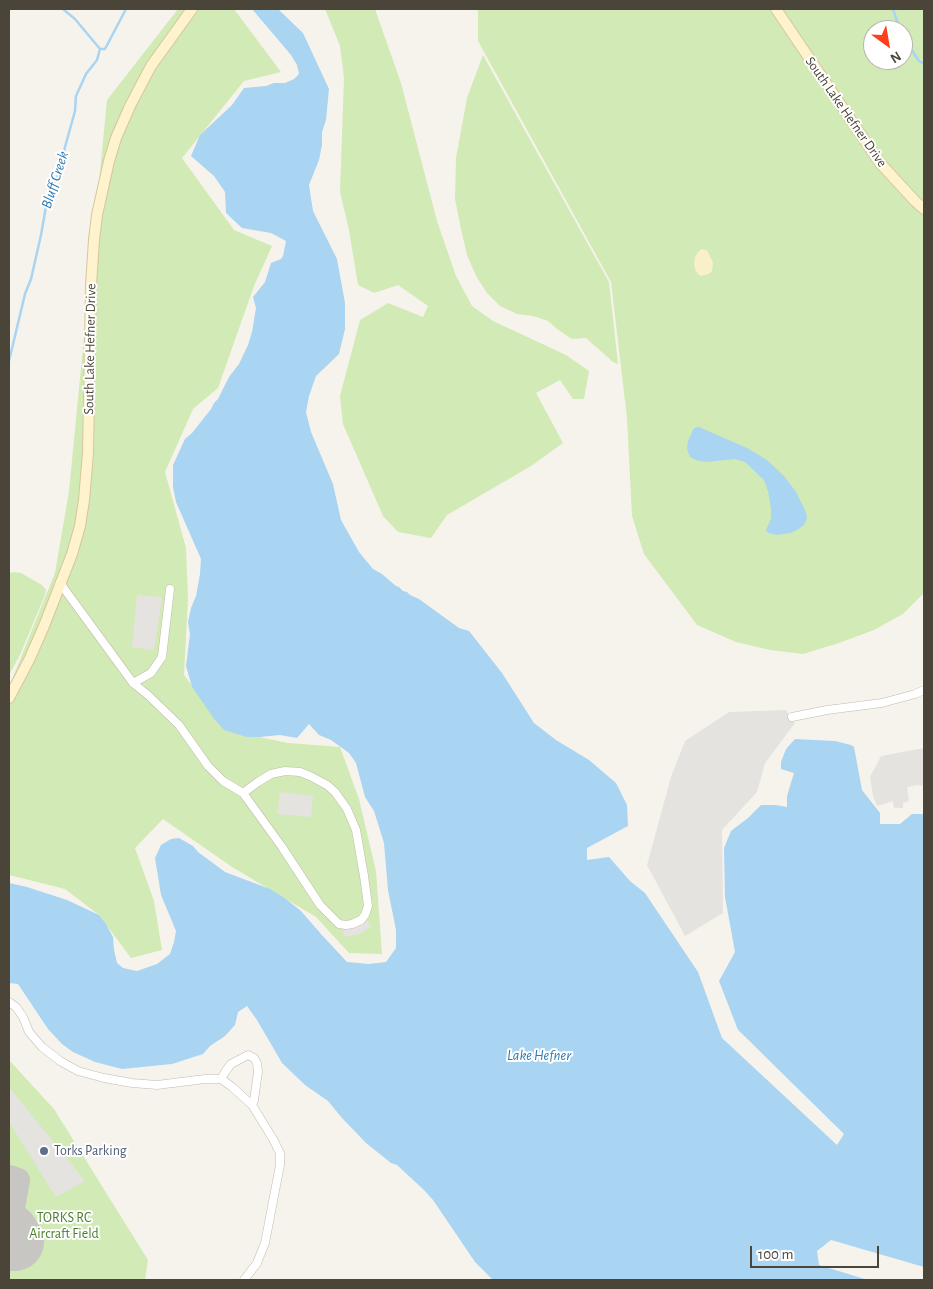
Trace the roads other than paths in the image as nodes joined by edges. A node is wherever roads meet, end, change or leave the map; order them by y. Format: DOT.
graph roads {
  1 [pos="192,9"];
  2 [pos="776,9"];
  3 [pos="924,209"];
  4 [pos="60,583"];
  5 [pos="170,589"];
  6 [pos="133,683"];
  7 [pos="924,690"];
  8 [pos="9,698"];
  9 [pos="792,717"];
  10 [pos="242,793"];
  11 [pos="9,1002"];
  12 [pos="221,1079"];
  13 [pos="252,1105"];
  14 [pos="244,1280"];
  1 -- 4 [label="street, South Lake Hefner Drive"];
  2 -- 3 [label="street, South Lake Hefner Drive"];
  4 -- 6 [label="street"];
  4 -- 8 [label="street, South Lake Hefner Drive"];
  5 -- 6 [label="street"];
  6 -- 10 [label="street"];
  7 -- 9 [label="street"];
  10 -- 10 [label="street"];
  11 -- 12 [label="street"];
  12 -- 13 [label="street"];
  12 -- 13 [label="street"];
  13 -- 14 [label="street"];
}
